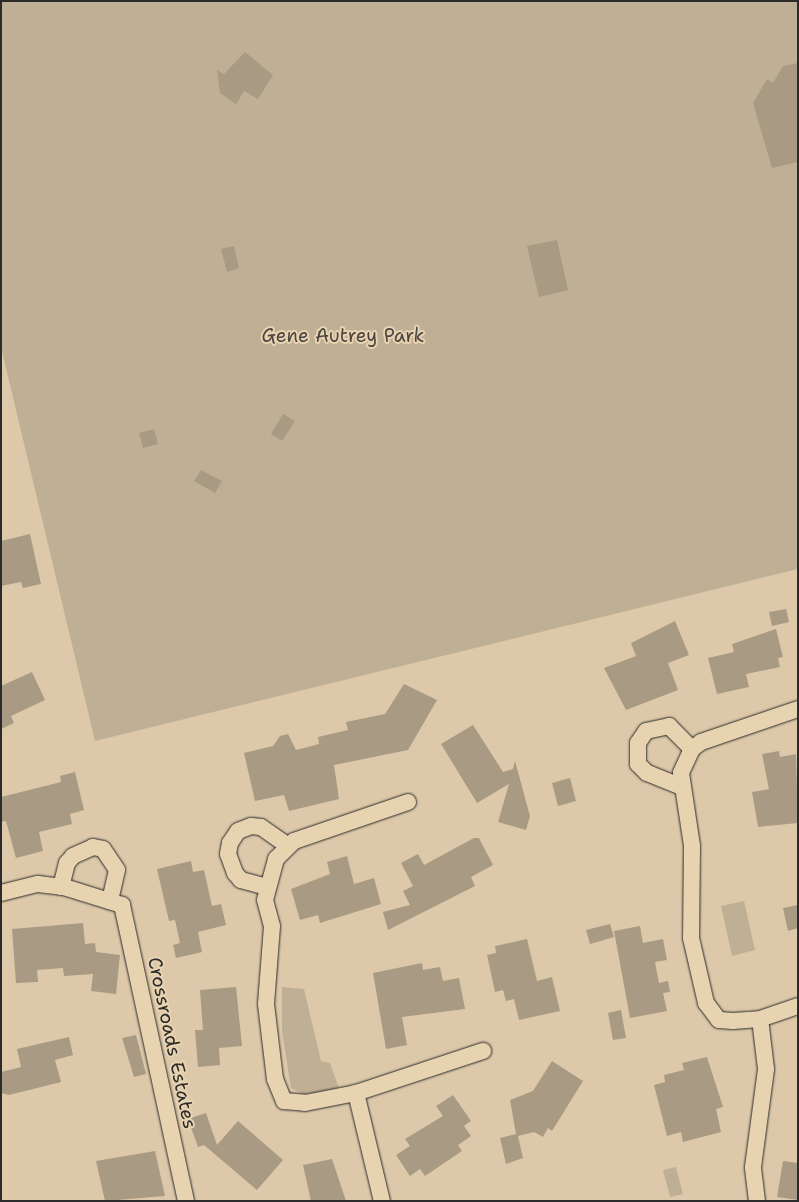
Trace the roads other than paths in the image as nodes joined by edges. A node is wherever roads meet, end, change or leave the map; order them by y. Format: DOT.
graph roads {
  1 [pos="798,709"];
  2 [pos="692,749"];
  3 [pos="682,787"];
  4 [pos="408,802"];
  5 [pos="288,846"];
  6 [pos="61,887"];
  7 [pos="267,887"];
  8 [pos="1,893"];
  9 [pos="110,901"];
  10 [pos="798,1006"];
  11 [pos="760,1019"];
  12 [pos="483,1051"];
  13 [pos="356,1093"];
  14 [pos="186,1201"];
  15 [pos="382,1201"];
  16 [pos="757,1201"];
  1 -- 2 [label="street"];
  2 -- 3 [label="street"];
  2 -- 3 [label="street"];
  3 -- 11 [label="street"];
  4 -- 5 [label="street"];
  5 -- 7 [label="street"];
  5 -- 7 [label="street"];
  6 -- 8 [label="street"];
  6 -- 9 [label="street"];
  6 -- 9 [label="street"];
  7 -- 13 [label="street"];
  9 -- 14 [label="street, Crossroads Estates"];
  10 -- 11 [label="street"];
  11 -- 16 [label="street"];
  12 -- 13 [label="street"];
  13 -- 15 [label="street"];
}
